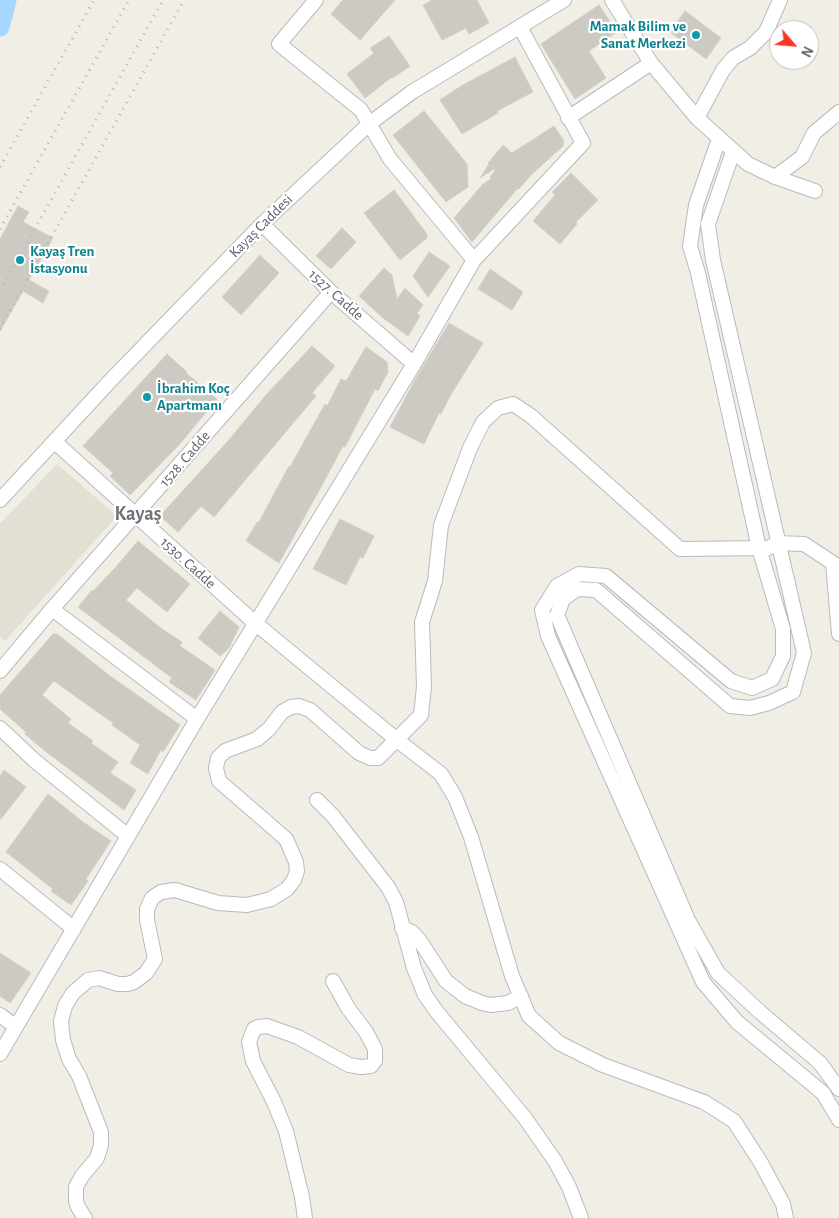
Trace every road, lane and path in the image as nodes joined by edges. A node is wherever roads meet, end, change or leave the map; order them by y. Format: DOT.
graph roads {
  1 [pos="316,0"];
  2 [pos="564,0"];
  3 [pos="612,0"];
  4 [pos="780,0"];
  5 [pos="520,27"];
  6 [pos="651,63"];
  7 [pos="839,112"];
  8 [pos="568,118"];
  9 [pos="696,118"];
  10 [pos="369,124"];
  11 [pos="719,139"];
  12 [pos="733,152"];
  13 [pos="775,177"];
  14 [pos="815,191"];
  15 [pos="262,224"];
  16 [pos="474,260"];
  17 [pos="331,292"];
  18 [pos="414,364"];
  19 [pos="55,442"];
  20 [pos="0,500"];
  21 [pos="135,516"];
  22 [pos="778,543"];
  23 [pos="759,548"];
  24 [pos="52,609"];
  25 [pos="255,623"];
  26 [pos="839,629"];
  27 [pos="0,671"];
  28 [pos="197,719"];
  29 [pos="0,728"];
  30 [pos="397,740"];
  31 [pos="317,800"];
  32 [pos="128,836"];
  33 [pos="0,869"];
  34 [pos="402,928"];
  35 [pos="74,929"];
  36 [pos="333,981"];
  37 [pos="521,996"];
  38 [pos="0,1015"];
  39 [pos="16,1027"];
  40 [pos="0,1054"];
  41 [pos="839,1089"];
  42 [pos="839,1120"];
  43 [pos="85,1218"];
  44 [pos="305,1218"];
  45 [pos="581,1218"];
  46 [pos="786,1218"];
  1 -- 10 [label="street"];
  2 -- 5 [label="street, Kayaş Caddesi"];
  3 -- 6 [label="street"];
  4 -- 9 [label="street"];
  5 -- 8 [label="street"];
  5 -- 10 [label="street, Kayaş Caddesi"];
  6 -- 8 [label="street"];
  6 -- 9 [label="street"];
  7 -- 13 [label="street"];
  8 -- 16 [label="street"];
  9 -- 11 [label="street"];
  10 -- 15 [label="street, Kayaş Caddesi"];
  10 -- 16 [label="street"];
  11 -- 12 [label="street"];
  11 -- 23 [label="street"];
  12 -- 13 [label="street"];
  12 -- 22 [label="street"];
  13 -- 14 [label="street"];
  15 -- 17 [label="street, 1527. Cadde"];
  15 -- 19 [label="street, Kayaş Caddesi"];
  16 -- 18 [label="street"];
  17 -- 18 [label="street, 1527. Cadde"];
  17 -- 21 [label="street, 1528. Cadde"];
  18 -- 25 [label="street"];
  19 -- 20 [label="street, Kayaş Caddesi"];
  19 -- 21 [label="street, 1530. Cadde"];
  21 -- 24 [label="street, 1528. Cadde"];
  21 -- 25 [label="street, 1530. Cadde"];
  22 -- 23 [label="street"];
  22 -- 26 [label="street"];
  22 -- 41 [label="street"];
  23 -- 30 [label="street"];
  23 -- 42 [label="street"];
  24 -- 27 [label="street, 1528. Cadde"];
  24 -- 28 [label="street"];
  25 -- 28 [label="street"];
  25 -- 30 [label="street, 1530. Cadde"];
  28 -- 32 [label="street"];
  29 -- 32 [label="street"];
  30 -- 37 [label="street, 1530. Cadde"];
  30 -- 43 [label="street"];
  31 -- 34 [label="street"];
  32 -- 35 [label="street"];
  33 -- 35 [label="street"];
  34 -- 37 [label="street"];
  34 -- 45 [label="street"];
  35 -- 39 [label="street"];
  36 -- 44 [label="street"];
  37 -- 46 [label="street, 1530. Cadde"];
  38 -- 39 [label="street"];
  39 -- 40 [label="street"];
}
